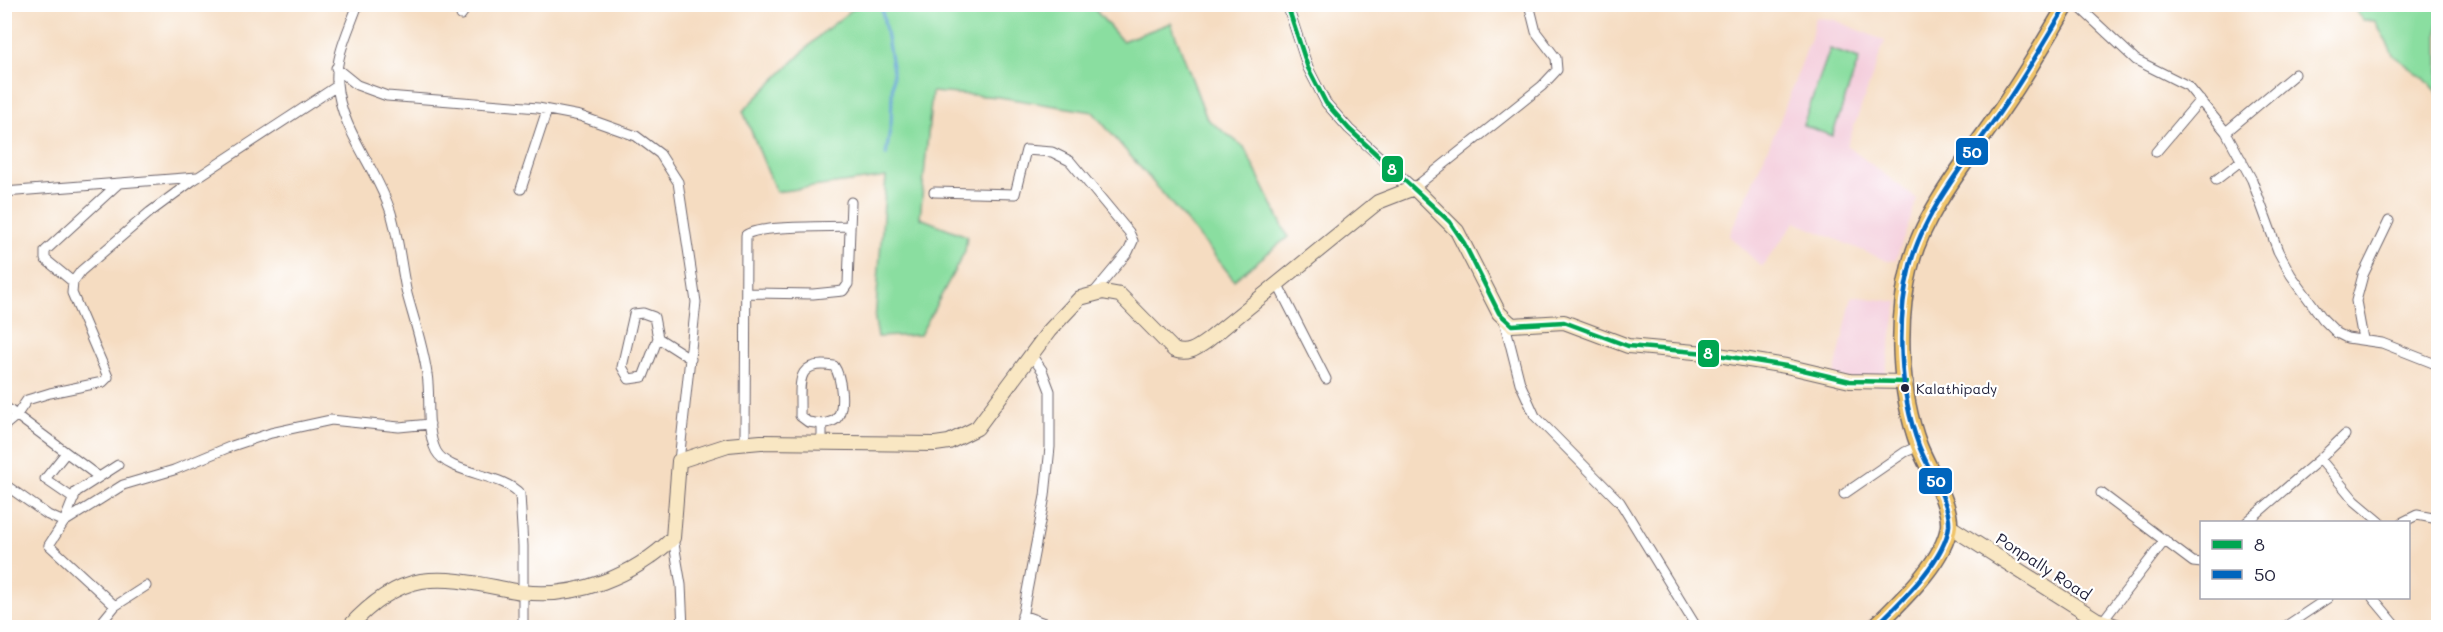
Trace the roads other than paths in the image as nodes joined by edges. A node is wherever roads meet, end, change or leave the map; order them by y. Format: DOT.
graph roads {
  1 [pos="358,4"];
  2 [pos="469,4"];
  3 [pos="1287,4"];
  4 [pos="1529,4"];
  5 [pos="2067,4"];
  6 [pos="2076,4"];
  7 [pos="461,15"];
  8 [pos="336,68"];
  9 [pos="2295,74"];
  10 [pos="337,86"];
  11 [pos="2200,100"];
  12 [pos="548,110"];
  13 [pos="2226,132"];
  14 [pos="2156,152"];
  15 [pos="2242,160"];
  16 [pos="199,177"];
  17 [pos="2216,180"];
  18 [pos="118,184"];
  19 [pos="1414,188"];
  20 [pos="521,189"];
  21 [pos="4,192"];
  22 [pos="934,192"];
  23 [pos="851,202"];
  24 [pos="2389,221"];
  25 [pos="849,226"];
  26 [pos="73,282"];
  27 [pos="1277,283"];
  28 [pos="747,293"];
  29 [pos="1092,295"];
  30 [pos="1504,320"];
  31 [pos="658,338"];
  32 [pos="2363,339"];
  33 [pos="1031,355"];
  34 [pos="691,359"];
  35 [pos="2439,365"];
  36 [pos="1326,379"];
  37 [pos="1906,382"];
  38 [pos="4,406"];
  39 [pos="16,417"];
  40 [pos="430,424"];
  41 [pos="822,424"];
  42 [pos="4,426"];
  43 [pos="2345,435"];
  44 [pos="822,441"];
  45 [pos="745,443"];
  46 [pos="1919,447"];
  47 [pos="65,453"];
  48 [pos="2320,459"];
  49 [pos="679,461"];
  50 [pos="118,465"];
  51 [pos="99,477"];
  52 [pos="4,484"];
  53 [pos="2101,493"];
  54 [pos="1844,494"];
  55 [pos="74,499"];
  56 [pos="2439,519"];
  57 [pos="2248,521"];
  58 [pos="2379,521"];
  59 [pos="2405,521"];
  60 [pos="64,522"];
  61 [pos="1949,526"];
  62 [pos="673,538"];
  63 [pos="2164,540"];
  64 [pos="2200,563"];
  65 [pos="146,586"];
  66 [pos="523,592"];
  67 [pos="2325,599"];
  68 [pos="2375,599"];
  69 [pos="115,606"];
  70 [pos="1022,615"];
  71 [pos="2107,624"];
  72 [pos="97,627"];
  73 [pos="348,627"];
  74 [pos="523,627"];
  75 [pos="683,627"];
  76 [pos="1020,627"];
  77 [pos="1058,627"];
  78 [pos="1697,627"];
  79 [pos="1874,627"];
  80 [pos="2082,627"];
  81 [pos="2283,627"];
  82 [pos="2398,627"];
  1 -- 8 [label="street"];
  2 -- 7 [label="street"];
  3 -- 19 [label="street"];
  4 -- 19 [label="street"];
  5 -- 37 [label="highway"];
  6 -- 11 [label="street"];
  8 -- 10 [label="street"];
  8 -- 12 [label="street"];
  9 -- 13 [label="street"];
  10 -- 16 [label="street"];
  10 -- 40 [label="street"];
  11 -- 13 [label="street"];
  11 -- 14 [label="street"];
  12 -- 20 [label="street"];
  12 -- 34 [label="street"];
  13 -- 15 [label="street"];
  15 -- 17 [label="street"];
  15 -- 32 [label="street"];
  16 -- 18 [label="street"];
  16 -- 26 [label="street"];
  18 -- 21 [label="street"];
  18 -- 26 [label="street"];
  19 -- 27 [label="main road"];
  19 -- 30 [label="main road"];
  22 -- 29 [label="street"];
  23 -- 25 [label="street"];
  24 -- 32 [label="street"];
  25 -- 28 [label="street"];
  25 -- 28 [label="street"];
  26 -- 39 [label="street"];
  27 -- 29 [label="main road"];
  27 -- 36 [label="street"];
  28 -- 45 [label="street"];
  29 -- 33 [label="main road"];
  30 -- 37 [label="main road"];
  30 -- 78 [label="street"];
  31 -- 31 [label="street"];
  31 -- 34 [label="street"];
  32 -- 35 [label="street"];
  33 -- 44 [label="main road"];
  33 -- 70 [label="street"];
  34 -- 49 [label="street"];
  37 -- 46 [label="highway"];
  38 -- 39 [label="street"];
  39 -- 42 [label="street"];
  39 -- 47 [label="street"];
  40 -- 60 [label="street"];
  40 -- 66 [label="street"];
  41 -- 41 [label="street"];
  41 -- 44 [label="street"];
  43 -- 48 [label="street"];
  44 -- 45 [label="main road"];
  45 -- 49 [label="main road"];
  46 -- 54 [label="street"];
  46 -- 61 [label="highway"];
  47 -- 51 [label="street"];
  47 -- 55 [label="street"];
  48 -- 57 [label="street"];
  48 -- 58 [label="street"];
  49 -- 62 [label="main road"];
  50 -- 51 [label="street"];
  51 -- 55 [label="street"];
  52 -- 60 [label="street"];
  53 -- 63 [label="street"];
  55 -- 60 [label="street"];
  56 -- 59 [label="street"];
  60 -- 69 [label="street"];
  61 -- 71 [label="main road, Ponpally Road"];
  61 -- 79 [label="highway"];
  62 -- 66 [label="main road"];
  62 -- 75 [label="street"];
  63 -- 64 [label="street"];
  63 -- 71 [label="street"];
  65 -- 69 [label="street"];
  66 -- 73 [label="main road"];
  66 -- 74 [label="street"];
  67 -- 81 [label="street"];
  68 -- 82 [label="street"];
  69 -- 72 [label="street"];
  70 -- 76 [label="street"];
  70 -- 77 [label="street"];
  71 -- 80 [label="street"];
}
